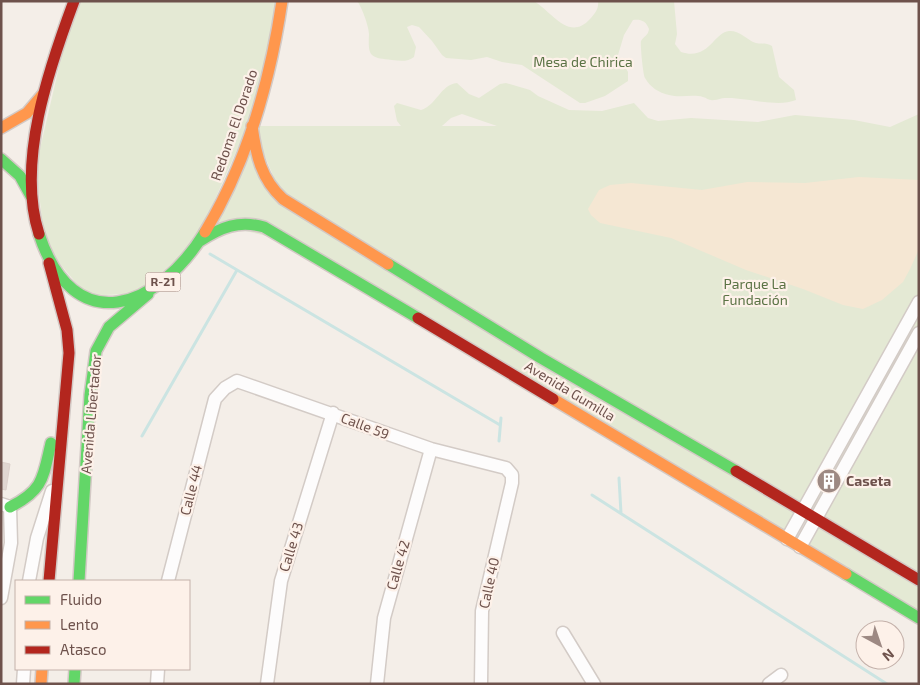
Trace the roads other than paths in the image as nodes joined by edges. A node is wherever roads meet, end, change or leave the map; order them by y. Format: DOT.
graph roads {
  1 [pos="282,1"];
  2 [pos="73,3"];
  3 [pos="45,92"];
  4 [pos="252,126"];
  5 [pos="1,128"];
  6 [pos="1,159"];
  7 [pos="32,198"];
  8 [pos="200,241"];
  9 [pos="49,262"];
  10 [pos="168,278"];
  11 [pos="919,302"];
  12 [pos="919,334"];
  13 [pos="66,384"];
  14 [pos="215,399"];
  15 [pos="333,413"];
  16 [pos="431,449"];
  17 [pos="58,475"];
  18 [pos="512,483"];
  19 [pos="6,506"];
  20 [pos="803,511"];
  21 [pos="816,519"];
  22 [pos="787,539"];
  23 [pos="800,547"];
  24 [pos="29,580"];
  25 [pos="49,580"];
  26 [pos="78,580"];
  27 [pos="168,580"];
  28 [pos="919,580"];
  29 [pos="1,598"];
  30 [pos="919,618"];
  31 [pos="564,633"];
  32 [pos="24,670"];
  33 [pos="42,670"];
  34 [pos="75,670"];
  35 [pos="158,670"];
  36 [pos="781,675"];
  37 [pos="23,684"];
  38 [pos="41,684"];
  39 [pos="74,684"];
  40 [pos="157,684"];
  41 [pos="267,684"];
  42 [pos="377,684"];
  43 [pos="481,684"];
  44 [pos="594,684"];
  45 [pos="769,684"];
  1 -- 4 [label="main road, Redoma El Dorado / R-21"];
  2 -- 3 [label="main road, Redoma El Dorado / R-21"];
  3 -- 5 [label="main road"];
  3 -- 7 [label="main road, Redoma El Dorado / R-21"];
  4 -- 8 [label="main road, Redoma El Dorado / R-21"];
  4 -- 20 [label="main road, Avenida Gumilla"];
  6 -- 7 [label="main road"];
  7 -- 9 [label="main road, Redoma El Dorado / R-21"];
  8 -- 10 [label="main road, Redoma El Dorado / R-21"];
  8 -- 22 [label="main road, Avenida Gumilla"];
  9 -- 10 [label="main road, Redoma El Dorado / R-21"];
  9 -- 13 [label="main road, Avenida Libertador"];
  10 -- 26 [label="main road, Avenida Libertador"];
  11 -- 20 [label="street"];
  12 -- 21 [label="street"];
  13 -- 17 [label="main road, Avenida Libertador"];
  13 -- 19 [label="main road"];
  14 -- 15 [label="street, Calle 59"];
  14 -- 27 [label="street, Calle 44"];
  15 -- 16 [label="street, Calle 59"];
  15 -- 41 [label="street, Calle 43"];
  16 -- 18 [label="street, Calle 59"];
  16 -- 42 [label="street, Calle 42"];
  17 -- 24 [label="street, Avenida Libertador"];
  17 -- 25 [label="main road, Avenida Libertador"];
  18 -- 43 [label="street, Calle 40"];
  19 -- 29 [label="street"];
  20 -- 21 [label="main road, Avenida Gumilla"];
  20 -- 22 [label="street"];
  21 -- 23 [label="street"];
  21 -- 28 [label="main road, Avenida Gumilla"];
  22 -- 23 [label="main road, Avenida Gumilla"];
  23 -- 30 [label="main road, Avenida Gumilla"];
  31 -- 44 [label="street"];
  32 -- 37 [label="street"];
  33 -- 38 [label="main road"];
  34 -- 39 [label="main road"];
  35 -- 40 [label="street"];
  36 -- 45 [label="street"];
}
